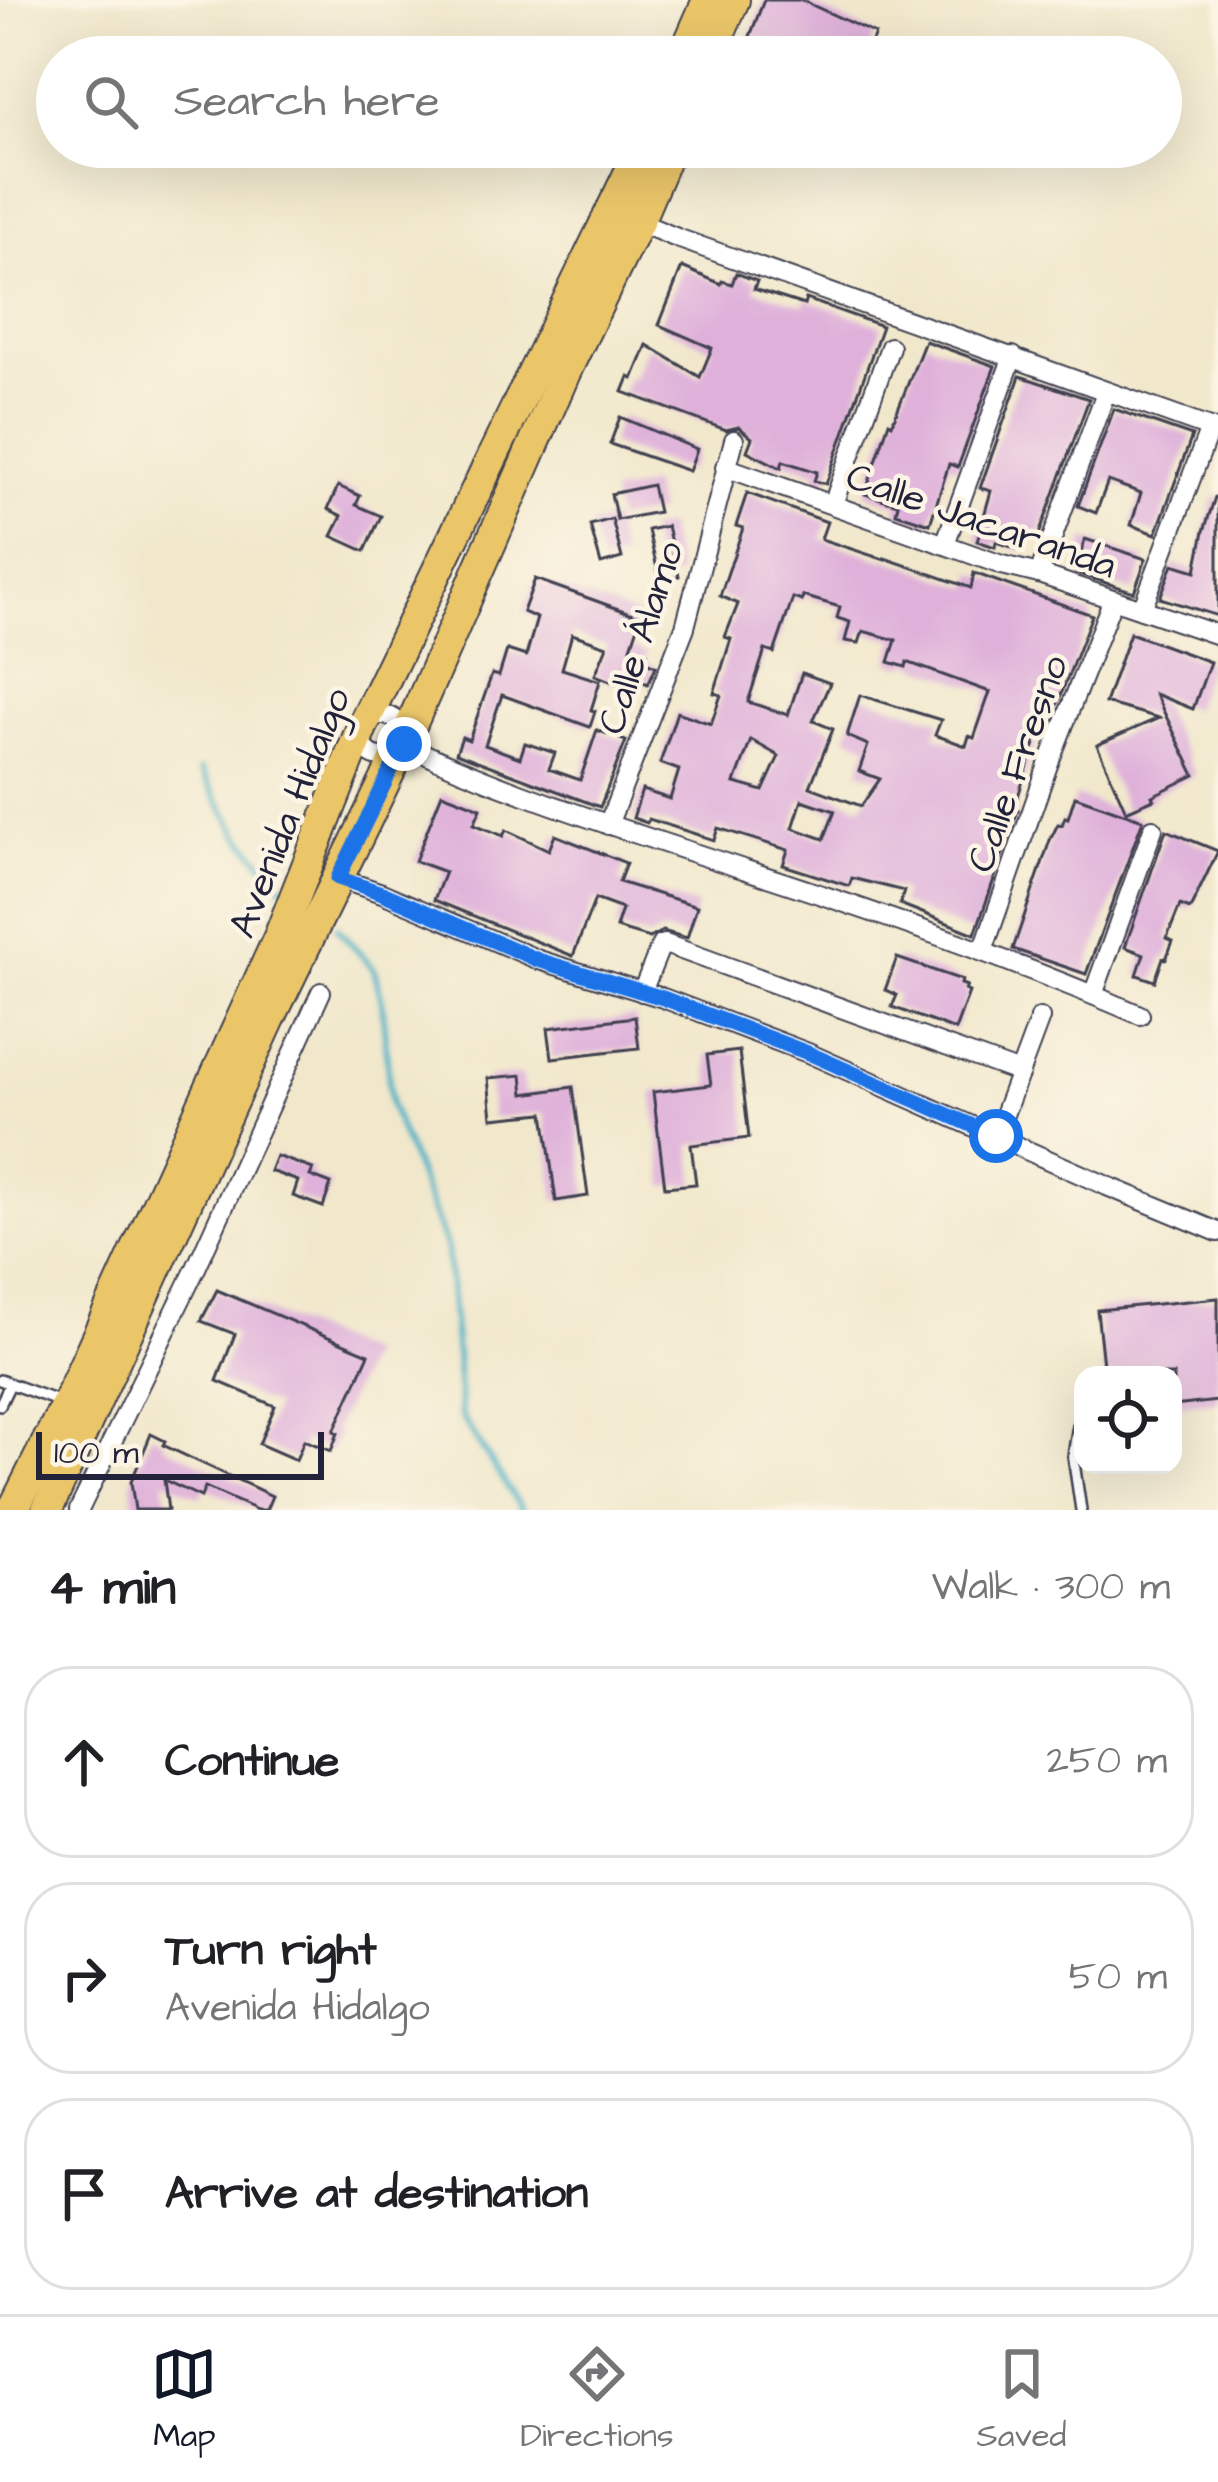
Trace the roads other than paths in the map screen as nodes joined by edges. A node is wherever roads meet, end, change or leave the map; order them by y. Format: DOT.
graph roads {
  1 [pos="708,0"];
  2 [pos="734,0"];
  3 [pos="692,36"];
  4 [pos="718,36"];
  5 [pos="632,168"];
  6 [pos="661,168"];
  7 [pos="638,222"];
  8 [pos="890,347"];
  9 [pos="1012,356"];
  10 [pos="1106,392"];
  11 [pos="1214,429"];
  12 [pos="734,440"];
  13 [pos="725,466"];
  14 [pos="833,504"];
  15 [pos="945,544"];
  16 [pos="1039,574"];
  17 [pos="1114,598"];
  18 [pos="1142,609"];
  19 [pos="1218,635"];
  20 [pos="362,727"];
  21 [pos="404,744"];
  22 [pos="608,825"];
  23 [pos="1153,830"];
  24 [pos="338,878"];
  25 [pos="983,951"];
  26 [pos="321,992"];
  27 [pos="642,992"];
  28 [pos="1093,994"];
  29 [pos="1140,1015"];
  30 [pos="1040,1018"];
  31 [pos="1019,1073"];
  32 [pos="996,1136"];
  33 [pos="1218,1232"];
  34 [pos="5,1382"];
  35 [pos="0,1405"];
  36 [pos="66,1405"];
  37 [pos="1076,1474"];
  38 [pos="11,1498"];
  39 [pos="64,1508"];
  40 [pos="1081,1510"];
  1 -- 3 [label="main road"];
  2 -- 4 [label="main road"];
  5 -- 20 [label="main road, Avenida Hidalgo"];
  6 -- 7 [label="main road, Avenida Hidalgo"];
  7 -- 9 [label="street"];
  7 -- 21 [label="main road, Avenida Hidalgo"];
  8 -- 14 [label="street"];
  9 -- 10 [label="street"];
  9 -- 15 [label="street"];
  10 -- 11 [label="street"];
  10 -- 16 [label="street"];
  11 -- 18 [label="street"];
  12 -- 13 [label="street, Calle Álamo"];
  13 -- 14 [label="street, Calle Jacaranda"];
  13 -- 22 [label="street, Calle Álamo"];
  14 -- 15 [label="street, Calle Jacaranda"];
  15 -- 16 [label="street, Calle Jacaranda"];
  16 -- 17 [label="street, Calle Jacaranda"];
  17 -- 18 [label="street, Calle Jacaranda"];
  17 -- 25 [label="street, Calle Fresno"];
  18 -- 19 [label="street, Calle Jacaranda"];
  20 -- 21 [label="street"];
  20 -- 21 [label="street"];
  20 -- 36 [label="main road, Avenida Hidalgo"];
  21 -- 22 [label="street"];
  21 -- 24 [label="main road, Avenida Hidalgo"];
  22 -- 25 [label="street"];
  23 -- 28 [label="street"];
  24 -- 27 [label="street"];
  24 -- 39 [label="main road, Avenida Hidalgo"];
  25 -- 28 [label="street"];
  26 -- 39 [label="street"];
  27 -- 31 [label="street"];
  27 -- 32 [label="street"];
  28 -- 29 [label="street"];
  30 -- 31 [label="street"];
  31 -- 32 [label="street"];
  32 -- 33 [label="street"];
  34 -- 35 [label="lane"];
  34 -- 36 [label="lane"];
  36 -- 38 [label="main road, Avenida Hidalgo"];
  37 -- 40 [label="lane"];
  38 -- 39 [label="lane"];
}
